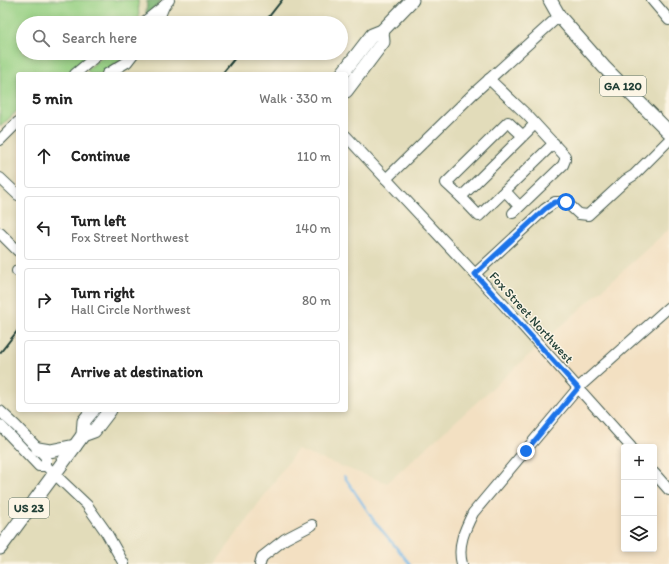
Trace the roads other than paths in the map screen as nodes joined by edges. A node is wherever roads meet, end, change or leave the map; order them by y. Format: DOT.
graph roads {
  1 [pos="538,0"];
  2 [pos="550,0"];
  3 [pos="652,0"];
  4 [pos="410,1"];
  5 [pos="167,3"];
  6 [pos="558,15"];
  7 [pos="151,16"];
  8 [pos="160,16"];
  9 [pos="669,20"];
  10 [pos="382,31"];
  11 [pos="356,57"];
  12 [pos="92,60"];
  13 [pos="129,60"];
  14 [pos="79,72"];
  15 [pos="110,72"];
  16 [pos="344,72"];
  17 [pos="348,76"];
  18 [pos="489,79"];
  19 [pos="348,87"];
  20 [pos="16,124"];
  21 [pos="535,124"];
  22 [pos="669,132"];
  23 [pos="523,136"];
  24 [pos="348,138"];
  25 [pos="0,140"];
  26 [pos="669,140"];
  27 [pos="554,143"];
  28 [pos="0,178"];
  29 [pos="386,179"];
  30 [pos="505,191"];
  31 [pos="16,193"];
  32 [pos="461,197"];
  33 [pos="0,233"];
  34 [pos="16,249"];
  35 [pos="475,274"];
  36 [pos="667,313"];
  37 [pos="578,388"];
  38 [pos="0,411"];
  39 [pos="91,412"];
  40 [pos="108,412"];
  41 [pos="0,425"];
  42 [pos="83,435"];
  43 [pos="628,444"];
  44 [pos="75,446"];
  45 [pos="38,449"];
  46 [pos="50,470"];
  47 [pos="657,476"];
  48 [pos="669,490"];
  49 [pos="312,525"];
  50 [pos="0,548"];
  51 [pos="124,564"];
  52 [pos="260,564"];
  53 [pos="462,564"];
  1 -- 6 [label="main road, GA 120"];
  2 -- 6 [label="main road, GA 120"];
  3 -- 9 [label="street"];
  4 -- 10 [label="main road"];
  5 -- 7 [label="street"];
  5 -- 8 [label="street"];
  6 -- 18 [label="street"];
  6 -- 22 [label="main road, GA 120"];
  10 -- 11 [label="main road"];
  10 -- 19 [label="main road"];
  11 -- 16 [label="main road"];
  11 -- 17 [label="main road"];
  12 -- 14 [label="street"];
  13 -- 15 [label="street"];
  18 -- 21 [label="street"];
  18 -- 29 [label="street"];
  20 -- 25 [label="street"];
  21 -- 23 [label="street"];
  21 -- 27 [label="street"];
  23 -- 32 [label="street"];
  23 -- 32 [label="street"];
  24 -- 29 [label="street, Fox Street Northwest"];
  26 -- 35 [label="street"];
  27 -- 30 [label="street"];
  27 -- 30 [label="street"];
  28 -- 31 [label="street"];
  29 -- 35 [label="street, Fox Street Northwest"];
  30 -- 32 [label="street"];
  33 -- 34 [label="street"];
  35 -- 37 [label="street, Fox Street Northwest"];
  36 -- 37 [label="street"];
  37 -- 43 [label="street, Fox Street Northwest"];
  37 -- 53 [label="street"];
  38 -- 45 [label="street"];
  39 -- 42 [label="main road, US 23"];
  40 -- 42 [label="main road, US 23"];
  41 -- 46 [label="street"];
  42 -- 44 [label="main road, US 23"];
  44 -- 45 [label="main road"];
  44 -- 46 [label="main road, US 23"];
  45 -- 46 [label="street"];
  46 -- 50 [label="main road, US 23"];
  46 -- 51 [label="street"];
  47 -- 48 [label="street"];
  49 -- 52 [label="street"];
}
